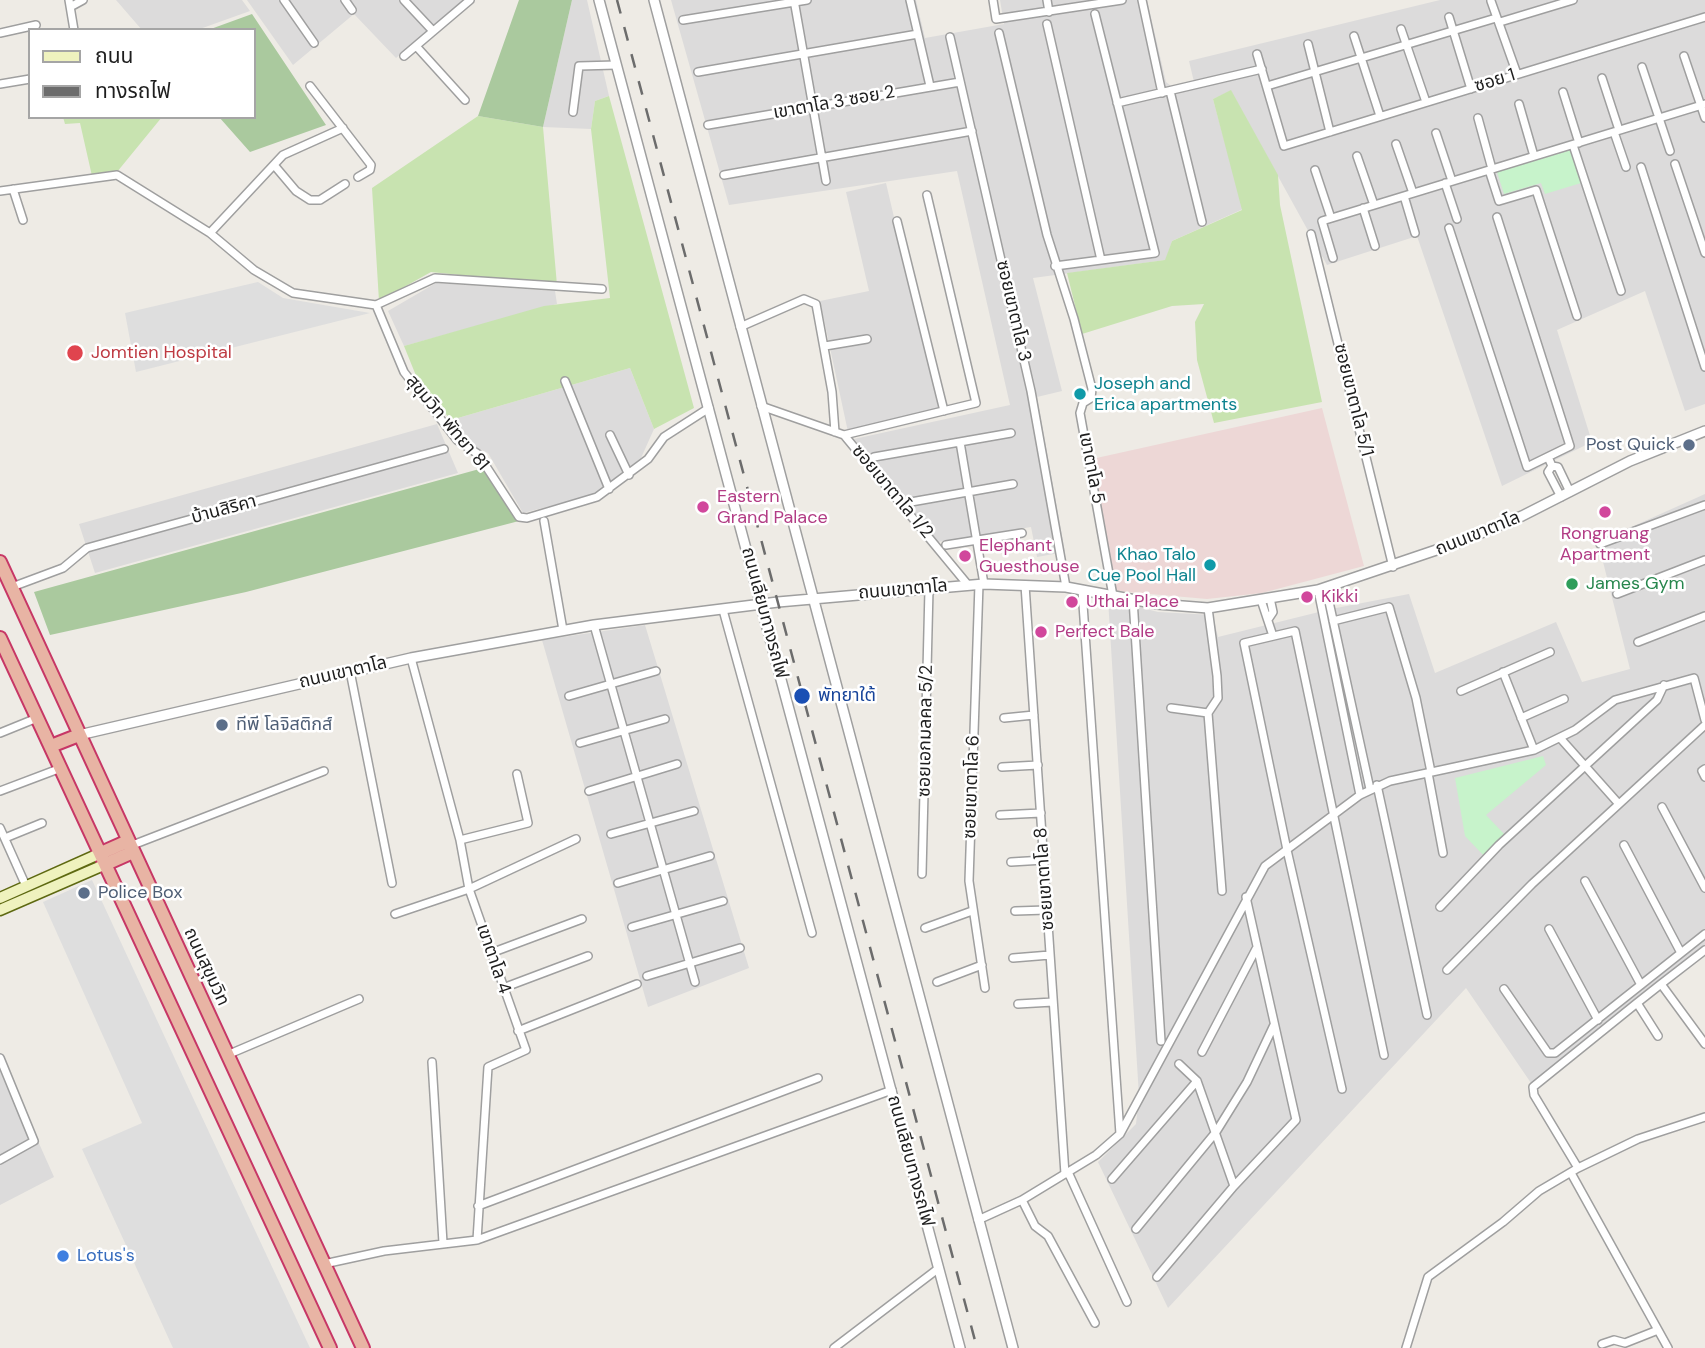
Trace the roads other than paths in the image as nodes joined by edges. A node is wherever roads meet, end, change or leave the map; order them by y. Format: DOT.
graph roads {
  1 [pos="83,0"];
  2 [pos="284,0"];
  3 [pos="345,0"];
  4 [pos="404,0"];
  5 [pos="470,0"];
  6 [pos="599,0"];
  7 [pos="654,0"];
  8 [pos="807,0"];
  9 [pos="911,0"];
  10 [pos="993,0"];
  11 [pos="1047,0"];
  12 [pos="1122,0"];
  13 [pos="1142,0"];
  14 [pos="1573,0"];
  15 [pos="794,1"];
  16 [pos="1491,1"];
  17 [pos="1099,2"];
  18 [pos="71,3"];
  19 [pos="352,10"];
  20 [pos="1049,12"];
  21 [pos="1095,14"];
  22 [pos="1449,17"];
  23 [pos="1705,17"];
  24 [pos="683,20"];
  25 [pos="1498,20"];
  26 [pos="1047,24"];
  27 [pos="36,25"];
  28 [pos="74,28"];
  29 [pos="1401,29"];
  30 [pos="433,31"];
  31 [pos="1453,31"];
  32 [pos="0,33"];
  33 [pos="999,33"];
  34 [pos="918,34"];
  35 [pos="1354,36"];
  36 [pos="950,37"];
  37 [pos="314,43"];
  38 [pos="1308,44"];
  39 [pos="1407,44"];
  40 [pos="416,46"];
  41 [pos="804,54"];
  42 [pos="1257,54"];
  43 [pos="404,56"];
  44 [pos="1684,56"];
  45 [pos="1360,58"];
  46 [pos="615,65"];
  47 [pos="1642,67"];
  48 [pos="1262,69"];
  49 [pos="698,72"];
  50 [pos="1314,72"];
  51 [pos="1517,74"];
  52 [pos="1602,78"];
  53 [pos="28,79"];
  54 [pos="960,82"];
  55 [pos="0,85"];
  56 [pos="310,86"];
  57 [pos="930,86"];
  58 [pos="1266,86"];
  59 [pos="1471,89"];
  60 [pos="1166,92"];
  61 [pos="1563,92"];
  62 [pos="466,100"];
  63 [pos="1426,102"];
  64 [pos="1117,103"];
  65 [pos="1519,104"];
  66 [pos="1703,105"];
  67 [pos="814,107"];
  68 [pos="573,113"];
  69 [pos="1380,116"];
  70 [pos="1478,118"];
  71 [pos="1660,118"];
  72 [pos="1705,118"];
  73 [pos="708,125"];
  74 [pos="343,128"];
  75 [pos="972,131"];
  76 [pos="1617,131"];
  77 [pos="1330,132"];
  78 [pos="1436,133"];
  79 [pos="1395,144"];
  80 [pos="1576,144"];
  81 [pos="1670,151"];
  82 [pos="1357,156"];
  83 [pos="1534,156"];
  84 [pos="822,158"];
  85 [pos="1675,164"];
  86 [pos="274,165"];
  87 [pos="1626,167"];
  88 [pos="1641,167"];
  89 [pos="1491,169"];
  90 [pos="1315,170"];
  91 [pos="724,175"];
  92 [pos="358,177"];
  93 [pos="827,181"];
  94 [pos="1449,182"];
  95 [pos="345,184"];
  96 [pos="13,189"];
  97 [pos="0,191"];
  98 [pos="1413,193"];
  99 [pos="927,195"];
  100 [pos="1404,196"];
  101 [pos="1374,205"];
  102 [pos="1363,208"];
  103 [pos="1497,217"];
  104 [pos="1331,218"];
  105 [pos="1457,219"];
  106 [pos="23,220"];
  107 [pos="897,221"];
  108 [pos="1202,222"];
  109 [pos="1449,228"];
  110 [pos="210,233"];
  111 [pos="1415,233"];
  112 [pos="1311,234"];
  113 [pos="1375,246"];
  114 [pos="1705,253"];
  115 [pos="1333,258"];
  116 [pos="1101,260"];
  117 [pos="1055,265"];
  118 [pos="601,289"];
  119 [pos="1621,291"];
  120 [pos="376,306"];
  121 [pos="1577,316"];
  122 [pos="740,327"];
  123 [pos="867,339"];
  124 [pos="825,346"];
  125 [pos="1705,367"];
  126 [pos="565,381"];
  127 [pos="761,406"];
  128 [pos="709,408"];
  129 [pos="944,411"];
  130 [pos="1705,431"];
  131 [pos="835,432"];
  132 [pos="1011,433"];
  133 [pos="610,435"];
  134 [pos="844,435"];
  135 [pos="960,442"];
  136 [pos="444,449"];
  137 [pos="874,457"];
  138 [pos="1548,457"];
  139 [pos="629,475"];
  140 [pos="1013,484"];
  141 [pos="609,489"];
  142 [pos="969,492"];
  143 [pos="1565,495"];
  144 [pos="911,502"];
  145 [pos="1705,505"];
  146 [pos="544,521"];
  147 [pos="1022,533"];
  148 [pos="977,541"];
  149 [pos="1600,544"];
  150 [pos="946,545"];
  151 [pos="1705,560"];
  152 [pos="0,562"];
  153 [pos="1393,567"];
  154 [pos="968,584"];
  155 [pos="982,584"];
  156 [pos="1026,584"];
  157 [pos="12,587"];
  158 [pos="1066,587"];
  159 [pos="929,589"];
  160 [pos="1322,589"];
  161 [pos="1082,590"];
  162 [pos="1617,594"];
  163 [pos="1113,596"];
  164 [pos="814,598"];
  165 [pos="1133,599"];
  166 [pos="1265,599"];
  167 [pos="762,605"];
  168 [pos="1208,608"];
  169 [pos="723,610"];
  170 [pos="1705,616"];
  171 [pos="1334,621"];
  172 [pos="594,625"];
  173 [pos="563,629"];
  174 [pos="1273,636"];
  175 [pos="0,638"];
  176 [pos="1638,642"];
  177 [pos="1550,652"];
  178 [pos="411,658"];
  179 [pos="350,671"];
  180 [pos="656,671"];
  181 [pos="1503,672"];
  182 [pos="610,684"];
  183 [pos="1664,685"];
  184 [pos="1461,691"];
  185 [pos="569,696"];
  186 [pos="1564,699"];
  187 [pos="1171,708"];
  188 [pos="1208,713"];
  189 [pos="1034,715"];
  190 [pos="37,718"];
  191 [pos="1004,718"];
  192 [pos="1521,718"];
  193 [pos="665,719"];
  194 [pos="1705,722"];
  195 [pos="624,730"];
  196 [pos="0,733"];
  197 [pos="79,735"];
  198 [pos="1560,739"];
  199 [pos="580,743"];
  200 [pos="51,746"];
  201 [pos="1534,750"];
  202 [pos="677,764"];
  203 [pos="1038,765"];
  204 [pos="1584,766"];
  205 [pos="1002,767"];
  206 [pos="61,768"];
  207 [pos="1705,769"];
  208 [pos="324,771"];
  209 [pos="1429,772"];
  210 [pos="517,774"];
  211 [pos="636,776"];
  212 [pos="1705,777"];
  213 [pos="1374,787"];
  214 [pos="0,791"];
  215 [pos="589,791"];
  216 [pos="1360,795"];
  217 [pos="1618,803"];
  218 [pos="1662,807"];
  219 [pos="694,811"];
  220 [pos="1041,813"];
  221 [pos="1000,815"];
  222 [pos="1334,817"];
  223 [pos="42,822"];
  224 [pos="650,823"];
  225 [pos="0,828"];
  226 [pos="611,834"];
  227 [pos="5,838"];
  228 [pos="576,839"];
  229 [pos="460,840"];
  230 [pos="1624,845"];
  231 [pos="130,847"];
  232 [pos="1287,850"];
  233 [pos="1443,853"];
  234 [pos="710,856"];
  235 [pos="103,859"];
  236 [pos="1044,860"];
  237 [pos="1011,862"];
  238 [pos="663,870"];
  239 [pos="922,874"];
  240 [pos="1585,881"];
  241 [pos="392,883"];
  242 [pos="618,883"];
  243 [pos="26,886"];
  244 [pos="1705,888"];
  245 [pos="469,889"];
  246 [pos="1222,891"];
  247 [pos="1246,897"];
  248 [pos="0,898"];
  249 [pos="723,901"];
  250 [pos="1440,906"];
  251 [pos="1047,909"];
  252 [pos="0,911"];
  253 [pos="972,911"];
  254 [pos="1015,911"];
  255 [pos="395,914"];
  256 [pos="676,915"];
  257 [pos="582,919"];
  258 [pos="632,927"];
  259 [pos="925,928"];
  260 [pos="1549,929"];
  261 [pos="812,933"];
  262 [pos="1705,934"];
  263 [pos="740,948"];
  264 [pos="1256,949"];
  265 [pos="1705,950"];
  266 [pos="491,953"];
  267 [pos="1681,953"];
  268 [pos="1050,955"];
  269 [pos="588,956"];
  270 [pos="1013,958"];
  271 [pos="689,963"];
  272 [pos="982,965"];
  273 [pos="1447,970"];
  274 [pos="647,976"];
  275 [pos="695,982"];
  276 [pos="937,982"];
  277 [pos="637,984"];
  278 [pos="1661,984"];
  279 [pos="1641,985"];
  280 [pos="503,988"];
  281 [pos="985,988"];
  282 [pos="1504,989"];
  283 [pos="359,999"];
  284 [pos="1053,1002"];
  285 [pos="1637,1003"];
  286 [pos="1018,1004"];
  287 [pos="1427,1014"];
  288 [pos="1598,1020"];
  289 [pos="1274,1025"];
  290 [pos="518,1031"];
  291 [pos="1658,1036"];
  292 [pos="1161,1041"];
  293 [pos="1705,1044"];
  294 [pos="1202,1052"];
  295 [pos="227,1055"];
  296 [pos="1384,1055"];
  297 [pos="0,1058"];
  298 [pos="432,1062"];
  299 [pos="1179,1064"];
  300 [pos="818,1079"];
  301 [pos="1196,1081"];
  302 [pos="1342,1089"];
  303 [pos="892,1090"];
  304 [pos="1705,1117"];
  305 [pos="1216,1132"];
  306 [pos="1120,1134"];
  307 [pos="0,1160"];
  308 [pos="1575,1171"];
  309 [pos="1066,1173"];
  310 [pos="1112,1179"];
  311 [pos="1234,1186"];
  312 [pos="1022,1200"];
  313 [pos="478,1206"];
  314 [pos="978,1220"];
  315 [pos="1136,1229"];
  316 [pos="477,1240"];
  317 [pos="443,1243"];
  318 [pos="324,1264"];
  319 [pos="939,1268"];
  320 [pos="1157,1277"];
  321 [pos="1127,1302"];
  322 [pos="1095,1323"];
  323 [pos="1658,1330"];
  324 [pos="1602,1345"];
  325 [pos="330,1348"];
  326 [pos="363,1348"];
  327 [pos="834,1348"];
  328 [pos="960,1348"];
  329 [pos="1013,1348"];
  330 [pos="1406,1348"];
  331 [pos="1668,1348"];
  1 -- 18 [label="street"];
  2 -- 37 [label="street"];
  3 -- 19 [label="street"];
  4 -- 30 [label="street"];
  5 -- 30 [label="street"];
  6 -- 46 [label="street, ถนนเลียบทางรถไฟ"];
  7 -- 122 [label="street"];
  8 -- 15 [label="street"];
  9 -- 34 [label="street"];
  10 -- 20 [label="street"];
  11 -- 20 [label="street"];
  12 -- 17 [label="street"];
  13 -- 60 [label="street"];
  14 -- 25 [label="street"];
  15 -- 24 [label="street"];
  15 -- 41 [label="street"];
  16 -- 25 [label="street"];
  17 -- 20 [label="street"];
  18 -- 28 [label="street"];
  21 -- 64 [label="street"];
  22 -- 31 [label="street"];
  23 -- 51 [label="street, ซอย 1"];
  25 -- 31 [label="street"];
  25 -- 51 [label="street"];
  26 -- 116 [label="street"];
  27 -- 32 [label="street"];
  29 -- 39 [label="street"];
  30 -- 40 [label="street"];
  31 -- 39 [label="street"];
  31 -- 59 [label="street"];
  33 -- 117 [label="street, เขาตาโล 5"];
  34 -- 41 [label="street"];
  34 -- 57 [label="street"];
  35 -- 45 [label="street"];
  36 -- 54 [label="street, ซอยเขาตาโล 3"];
  38 -- 50 [label="street"];
  39 -- 45 [label="street"];
  39 -- 63 [label="street"];
  40 -- 43 [label="street"];
  40 -- 62 [label="street"];
  41 -- 49 [label="street"];
  41 -- 67 [label="street"];
  42 -- 48 [label="street"];
  44 -- 66 [label="street"];
  45 -- 50 [label="street"];
  45 -- 69 [label="street"];
  46 -- 68 [label="street"];
  46 -- 128 [label="street, ถนนเลียบทางรถไฟ"];
  47 -- 71 [label="street"];
  48 -- 58 [label="street"];
  48 -- 60 [label="street"];
  50 -- 58 [label="street"];
  50 -- 77 [label="street"];
  51 -- 59 [label="street, ซอย 1"];
  52 -- 76 [label="street"];
  53 -- 55 [label="street"];
  54 -- 57 [label="street, เขาตาโล 3 ซอย 2"];
  54 -- 75 [label="street, ซอยเขาตาโล 3"];
  56 -- 74 [label="street"];
  57 -- 67 [label="street, เขาตาโล 3 ซอย 2"];
  58 -- 77 [label="street, ซอย 1"];
  59 -- 63 [label="street, ซอย 1"];
  60 -- 64 [label="street"];
  60 -- 108 [label="street"];
  61 -- 80 [label="street"];
  63 -- 69 [label="street, ซอย 1"];
  64 -- 116 [label="street"];
  65 -- 83 [label="street"];
  66 -- 71 [label="street"];
  66 -- 72 [label="street"];
  67 -- 73 [label="street, เขาตาโล 3 ซอย 2"];
  67 -- 84 [label="street"];
  69 -- 77 [label="street, ซอย 1"];
  70 -- 89 [label="street"];
  71 -- 76 [label="street"];
  71 -- 81 [label="street"];
  74 -- 86 [label="street"];
  74 -- 92 [label="street"];
  75 -- 84 [label="street"];
  75 -- 158 [label="street, ซอยเขาตาโล 3"];
  76 -- 80 [label="street"];
  76 -- 87 [label="street"];
  78 -- 94 [label="street"];
  79 -- 98 [label="street"];
  80 -- 83 [label="street"];
  80 -- 119 [label="street"];
  82 -- 101 [label="street"];
  83 -- 89 [label="street"];
  84 -- 91 [label="street"];
  84 -- 93 [label="street"];
  85 -- 114 [label="street"];
  86 -- 95 [label="street"];
  86 -- 110 [label="street"];
  88 -- 125 [label="street"];
  89 -- 94 [label="street"];
  89 -- 121 [label="street"];
  90 -- 104 [label="street"];
  94 -- 98 [label="street"];
  94 -- 105 [label="street"];
  96 -- 97 [label="street"];
  96 -- 106 [label="street"];
  96 -- 110 [label="street"];
  98 -- 100 [label="street"];
  99 -- 129 [label="street"];
  100 -- 101 [label="street"];
  100 -- 111 [label="street"];
  101 -- 102 [label="street"];
  102 -- 104 [label="street"];
  102 -- 113 [label="street"];
  103 -- 138 [label="street"];
  104 -- 115 [label="street"];
  107 -- 129 [label="street"];
  109 -- 138 [label="street"];
  110 -- 120 [label="street"];
  112 -- 153 [label="street, ซอยเขาตาโล 5/1"];
  116 -- 117 [label="street"];
  117 -- 163 [label="street, เขาตาโล 5"];
  118 -- 120 [label="street"];
  120 -- 141 [label="street, สุขุมวิท พัทยา 81"];
  122 -- 124 [label="street"];
  122 -- 127 [label="street"];
  123 -- 124 [label="street"];
  124 -- 131 [label="street"];
  126 -- 141 [label="street"];
  127 -- 131 [label="street, ซอยเขาตาโล 1/2"];
  127 -- 164 [label="street"];
  128 -- 139 [label="street, สุขุมวิท พัทยา 81"];
  128 -- 167 [label="street, ถนนเลียบทางรถไฟ"];
  129 -- 134 [label="street"];
  130 -- 143 [label="street, ถนนเขาตาโล"];
  131 -- 134 [label="street, ซอยเขาตาโล 1/2"];
  132 -- 135 [label="street"];
  133 -- 139 [label="street"];
  134 -- 154 [label="street, ซอยเขาตาโล 1/2"];
  135 -- 137 [label="street"];
  135 -- 142 [label="street, ซอยเขาตาโล 6"];
  136 -- 157 [label="street, บ้านสิริคา"];
  138 -- 143 [label="street"];
  139 -- 141 [label="street, สุขุมวิท พัทยา 81"];
  140 -- 142 [label="street"];
  142 -- 144 [label="street"];
  142 -- 148 [label="street, ซอยเขาตาโล 6"];
  143 -- 153 [label="street, ถนนเขาตาโล"];
  145 -- 149 [label="street"];
  146 -- 173 [label="street"];
  147 -- 148 [label="street"];
  148 -- 150 [label="street"];
  148 -- 155 [label="street, ซอยเขาตาโล 6"];
  151 -- 162 [label="street"];
  152 -- 157 [label="highway, ถนนสุขุมวิท"];
  153 -- 160 [label="street, ถนนเขาตาโล"];
  154 -- 155 [label="street, ถนนเขาตาโล"];
  154 -- 159 [label="street, ถนนเขาตาโล"];
  155 -- 156 [label="street, ถนนเขาตาโล"];
  155 -- 253 [label="street, ซอยเขาตาโล 6"];
  156 -- 158 [label="street, ถนนเขาตาโล"];
  156 -- 189 [label="street, ซอยเขาตาโล 8"];
  157 -- 197 [label="highway, ถนนสุขุมวิท"];
  158 -- 161 [label="street, ถนนเขาตาโล"];
  159 -- 164 [label="street, ถนนเขาตาโล"];
  159 -- 239 [label="street, ซอยเอกมลคล 5/2"];
  160 -- 166 [label="street, ถนนเขาตาโล"];
  160 -- 171 [label="street"];
  160 -- 216 [label="street"];
  161 -- 163 [label="street, ถนนเขาตาโล"];
  161 -- 306 [label="street"];
  163 -- 165 [label="street, ถนนเขาตาโล"];
  164 -- 167 [label="street, ถนนเขาตาโล"];
  164 -- 314 [label="street"];
  165 -- 168 [label="street, ถนนเขาตาโล"];
  165 -- 292 [label="street"];
  166 -- 168 [label="street, ถนนเขาตาโล"];
  166 -- 174 [label="street"];
  167 -- 169 [label="street, ถนนเขาตาโล"];
  167 -- 303 [label="street, ถนนเลียบทางรถไฟ"];
  168 -- 188 [label="street"];
  169 -- 172 [label="street, ถนนเขาตาโล"];
  169 -- 261 [label="street"];
  170 -- 176 [label="street"];
  171 -- 209 [label="street"];
  171 -- 213 [label="street"];
  172 -- 173 [label="street, ถนนเขาตาโล"];
  172 -- 182 [label="street"];
  173 -- 178 [label="street, ถนนเขาตาโล"];
  174 -- 222 [label="street"];
  174 -- 232 [label="street"];
  175 -- 190 [label="highway"];
  177 -- 181 [label="street"];
  178 -- 179 [label="street, ถนนเขาตาโล"];
  178 -- 229 [label="street, เขาตาโล 4"];
  179 -- 197 [label="street, ถนนเขาตาโล"];
  179 -- 241 [label="street"];
  180 -- 182 [label="street"];
  181 -- 184 [label="street"];
  181 -- 192 [label="street"];
  182 -- 185 [label="street"];
  182 -- 195 [label="street"];
  183 -- 194 [label="street"];
  183 -- 198 [label="street"];
  183 -- 204 [label="street"];
  186 -- 192 [label="street"];
  187 -- 188 [label="street"];
  188 -- 246 [label="street"];
  189 -- 191 [label="street"];
  189 -- 203 [label="street, ซอยเขาตาโล 8"];
  190 -- 196 [label="street"];
  190 -- 200 [label="highway"];
  192 -- 201 [label="street"];
  193 -- 195 [label="street"];
  194 -- 217 [label="street"];
  195 -- 199 [label="street"];
  195 -- 211 [label="street"];
  197 -- 200 [label="highway"];
  197 -- 231 [label="highway, ถนนสุขุมวิท"];
  198 -- 201 [label="street"];
  198 -- 204 [label="street"];
  200 -- 206 [label="highway"];
  201 -- 209 [label="street"];
  202 -- 211 [label="street"];
  203 -- 205 [label="street"];
  203 -- 220 [label="street, ซอยเขาตาโล 8"];
  204 -- 217 [label="street"];
  204 -- 250 [label="street"];
  206 -- 214 [label="street"];
  206 -- 235 [label="highway"];
  207 -- 212 [label="street"];
  208 -- 231 [label="street"];
  209 -- 213 [label="street"];
  209 -- 233 [label="street"];
  210 -- 229 [label="street"];
  211 -- 215 [label="street"];
  211 -- 224 [label="street"];
  213 -- 216 [label="street"];
  213 -- 287 [label="street"];
  216 -- 222 [label="street"];
  217 -- 273 [label="street"];
  218 -- 244 [label="street"];
  219 -- 224 [label="street"];
  220 -- 221 [label="street"];
  220 -- 236 [label="street, ซอยเขาตาโล 8"];
  222 -- 232 [label="street"];
  222 -- 296 [label="street"];
  223 -- 227 [label="street"];
  224 -- 226 [label="street"];
  224 -- 238 [label="street"];
  225 -- 227 [label="street"];
  227 -- 243 [label="street"];
  228 -- 245 [label="street"];
  229 -- 245 [label="street, เขาตาโล 4"];
  230 -- 267 [label="street"];
  231 -- 235 [label="highway"];
  231 -- 295 [label="highway, ถนนสุขุมวิท"];
  232 -- 247 [label="street"];
  232 -- 302 [label="street"];
  234 -- 238 [label="street"];
  235 -- 243 [label="main road"];
  235 -- 252 [label="main road"];
  235 -- 325 [label="highway"];
  236 -- 237 [label="street"];
  236 -- 251 [label="street, ซอยเขาตาโล 8"];
  238 -- 242 [label="street"];
  238 -- 256 [label="street"];
  240 -- 279 [label="street"];
  243 -- 248 [label="main road"];
  245 -- 255 [label="street"];
  245 -- 266 [label="street, เขาตาโล 4"];
  247 -- 264 [label="street"];
  247 -- 306 [label="street"];
  249 -- 256 [label="street"];
  251 -- 254 [label="street"];
  251 -- 268 [label="street, ซอยเขาตาโล 8"];
  253 -- 259 [label="street"];
  253 -- 272 [label="street, ซอยเขาตาโล 6"];
  256 -- 258 [label="street"];
  256 -- 271 [label="street"];
  257 -- 266 [label="street"];
  260 -- 288 [label="street"];
  262 -- 267 [label="street"];
  263 -- 271 [label="street"];
  264 -- 289 [label="street"];
  264 -- 294 [label="street"];
  265 -- 278 [label="street"];
  266 -- 280 [label="street, เขาตาโล 4"];
  267 -- 279 [label="street"];
  268 -- 270 [label="street"];
  268 -- 284 [label="street, ซอยเขาตาโล 8"];
  269 -- 280 [label="street"];
  271 -- 274 [label="street"];
  271 -- 275 [label="street"];
  272 -- 276 [label="street"];
  272 -- 281 [label="street, ซอยเขาตาโล 6"];
  277 -- 290 [label="street"];
  278 -- 285 [label="street"];
  278 -- 293 [label="street"];
  279 -- 288 [label="street"];
  280 -- 290 [label="street, เขาตาโล 4"];
  282 -- 288 [label="street"];
  283 -- 295 [label="street"];
  284 -- 286 [label="street"];
  284 -- 309 [label="street, ซอยเขาตาโล 8"];
  285 -- 291 [label="street"];
  285 -- 308 [label="street"];
  289 -- 305 [label="street"];
  289 -- 311 [label="street"];
  290 -- 313 [label="street, เขาตาโล 4"];
  295 -- 318 [label="highway, ถนนสุขุมวิท"];
  297 -- 307 [label="street"];
  298 -- 317 [label="street"];
  299 -- 301 [label="street"];
  300 -- 313 [label="street"];
  301 -- 305 [label="street"];
  301 -- 310 [label="street"];
  303 -- 316 [label="street"];
  303 -- 319 [label="street, ถนนเลียบทางรถไฟ"];
  304 -- 308 [label="street"];
  305 -- 311 [label="street"];
  305 -- 315 [label="street"];
  306 -- 309 [label="street"];
  308 -- 323 [label="street"];
  308 -- 330 [label="street"];
  309 -- 312 [label="street"];
  309 -- 321 [label="street"];
  311 -- 320 [label="street"];
  312 -- 314 [label="street"];
  312 -- 322 [label="street"];
  313 -- 316 [label="street, เขาตาโล 4"];
  314 -- 329 [label="street"];
  316 -- 317 [label="street"];
  317 -- 318 [label="street"];
  318 -- 326 [label="highway, ถนนสุขุมวิท"];
  319 -- 327 [label="street"];
  319 -- 328 [label="street, ถนนเลียบทางรถไฟ"];
  323 -- 324 [label="street"];
  323 -- 331 [label="street"];
}
